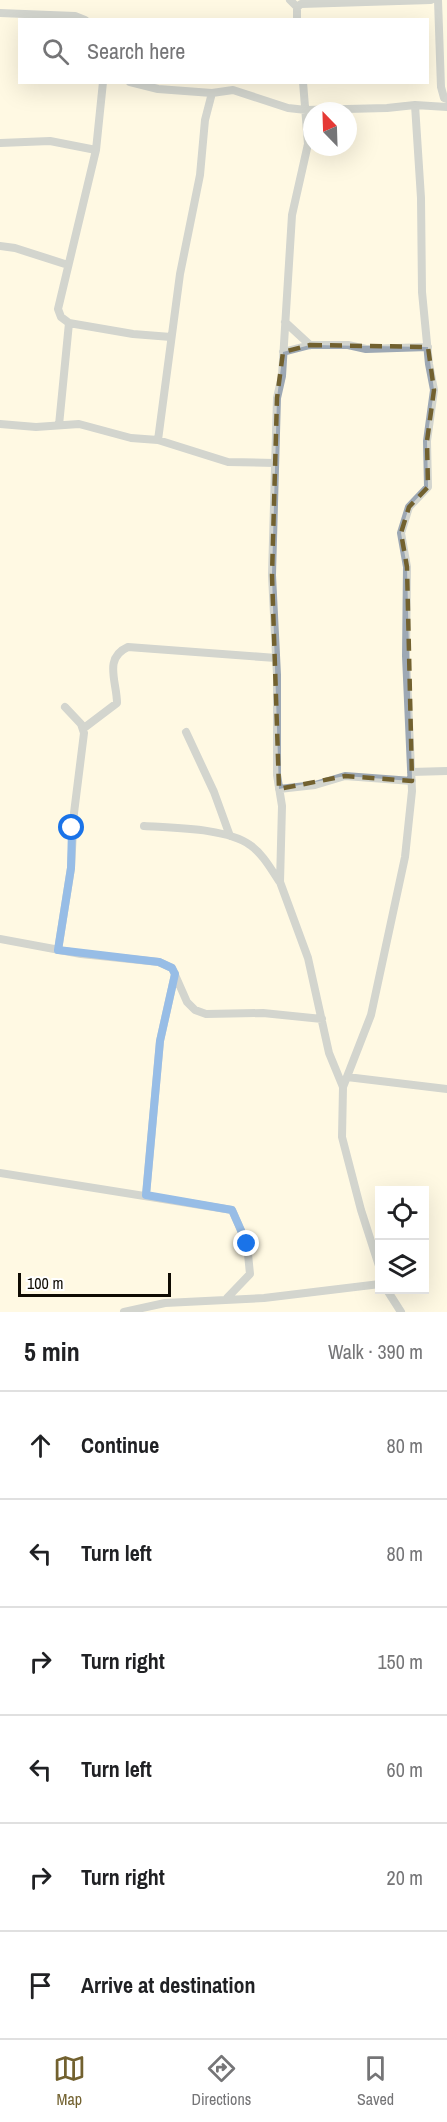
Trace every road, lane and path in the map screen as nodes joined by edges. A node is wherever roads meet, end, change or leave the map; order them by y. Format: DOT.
graph roads {
  1 [pos="431,0"];
  2 [pos="438,0"];
  3 [pos="293,4"];
  4 [pos="0,13"];
  5 [pos="80,18"];
  6 [pos="103,84"];
  7 [pos="138,84"];
  8 [pos="303,84"];
  9 [pos="212,93"];
  10 [pos="447,99"];
  11 [pos="305,102"];
  12 [pos="415,105"];
  13 [pos="447,107"];
  14 [pos="357,109"];
  15 [pos="303,110"];
  16 [pos="0,143"];
  17 [pos="96,150"];
  18 [pos="305,156"];
  19 [pos="0,246"];
  20 [pos="69,266"];
  21 [pos="285,322"];
  22 [pos="69,323"];
  23 [pos="171,337"];
  24 [pos="310,345"];
  25 [pos="428,346"];
  26 [pos="284,352"];
  27 [pos="0,424"];
  28 [pos="59,425"];
  29 [pos="158,440"];
  30 [pos="275,463"];
  31 [pos="276,657"];
  32 [pos="66,707"];
  33 [pos="84,728"];
  34 [pos="186,732"];
  35 [pos="447,771"];
  36 [pos="412,776"];
  37 [pos="279,789"];
  38 [pos="144,826"];
  39 [pos="230,836"];
  40 [pos="280,882"];
  41 [pos="0,939"];
  42 [pos="58,950"];
  43 [pos="175,974"];
  44 [pos="322,1019"];
  45 [pos="347,1077"];
  46 [pos="343,1087"];
  47 [pos="447,1089"];
  48 [pos="0,1173"];
  49 [pos="146,1195"];
  50 [pos="375,1253"];
  51 [pos="375,1285"];
  52 [pos="390,1294"];
  53 [pos="227,1298"];
  54 [pos="203,1307"];
  55 [pos="124,1312"];
  56 [pos="401,1312"];
  1 -- 3 [label="street"];
  2 -- 10 [label="street"];
  4 -- 5 [label="street"];
  6 -- 17 [label="street"];
  7 -- 9 [label="street"];
  8 -- 11 [label="street"];
  9 -- 15 [label="street"];
  9 -- 23 [label="street"];
  12 -- 13 [label="street"];
  12 -- 14 [label="street"];
  12 -- 25 [label="street"];
  16 -- 17 [label="street"];
  17 -- 20 [label="street"];
  18 -- 21 [label="street"];
  19 -- 20 [label="street"];
  20 -- 22 [label="street"];
  21 -- 24 [label="street"];
  21 -- 26 [label="street"];
  22 -- 23 [label="street"];
  22 -- 28 [label="street"];
  23 -- 29 [label="street"];
  24 -- 25 [label="street"];
  24 -- 26 [label="street"];
  25 -- 36 [label="street"];
  26 -- 30 [label="street"];
  27 -- 28 [label="street"];
  28 -- 29 [label="street"];
  29 -- 30 [label="street"];
  30 -- 31 [label="street"];
  31 -- 33 [label="street"];
  31 -- 37 [label="street"];
  32 -- 33 [label="street"];
  33 -- 42 [label="street"];
  34 -- 39 [label="street"];
  35 -- 36 [label="street"];
  36 -- 37 [label="street"];
  36 -- 45 [label="street"];
  37 -- 40 [label="street"];
  38 -- 39 [label="street"];
  39 -- 40 [label="street"];
  40 -- 44 [label="street"];
  41 -- 42 [label="street"];
  42 -- 43 [label="street"];
  43 -- 44 [label="street"];
  43 -- 49 [label="street"];
  44 -- 46 [label="street"];
  45 -- 46 [label="street"];
  45 -- 47 [label="street"];
  46 -- 50 [label="street"];
  48 -- 49 [label="street"];
  49 -- 53 [label="street"];
  51 -- 53 [label="street"];
  52 -- 56 [label="street"];
  53 -- 54 [label="street"];
  54 -- 55 [label="street"];
}
